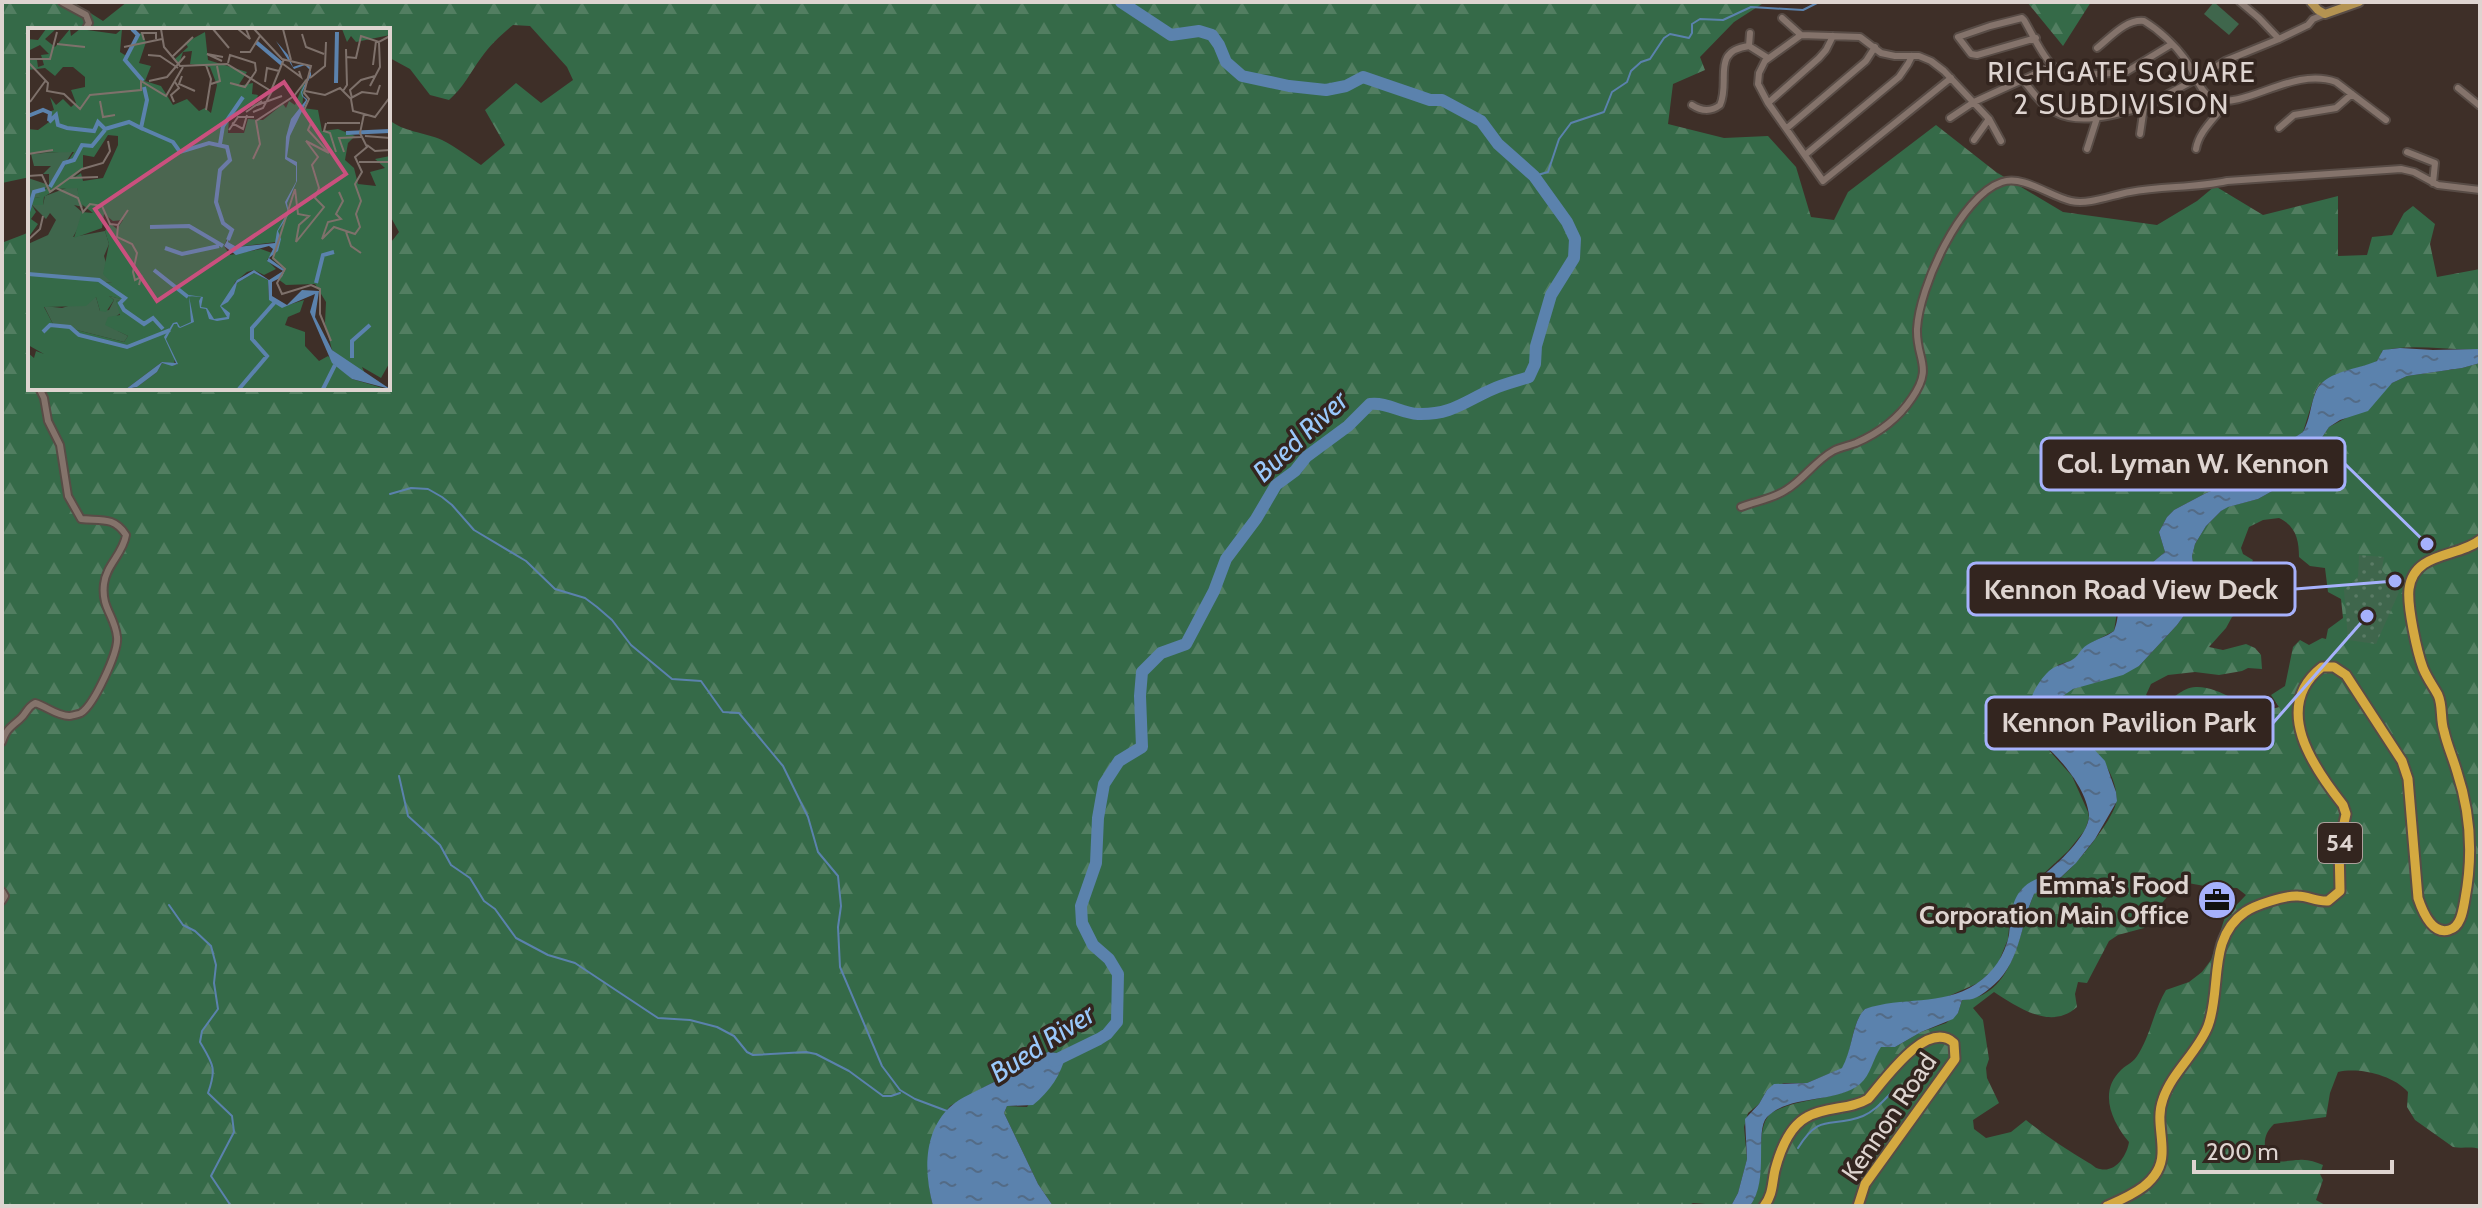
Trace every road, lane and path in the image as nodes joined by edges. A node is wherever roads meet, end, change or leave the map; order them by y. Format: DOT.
graph roads {
  1 [pos="62,2"];
  2 [pos="2240,2"];
  3 [pos="2311,2"];
  4 [pos="2359,2"];
  5 [pos="2325,14"];
  6 [pos="1782,18"];
  7 [pos="86,28"];
  8 [pos="1750,33"];
  9 [pos="1801,35"];
  10 [pos="1833,36"];
  11 [pos="2036,38"];
  12 [pos="2279,39"];
  13 [pos="2172,44"];
  14 [pos="1749,46"];
  15 [pos="1875,47"];
  16 [pos="2097,48"];
  17 [pos="1912,56"];
  18 [pos="1768,58"];
  19 [pos="2053,66"];
  20 [pos="1951,78"];
  21 [pos="2198,78"];
  22 [pos="2023,80"];
  23 [pos="2458,88"];
  24 [pos="2352,94"];
  25 [pos="2227,101"];
  26 [pos="1974,102"];
  27 [pos="1768,103"];
  28 [pos="1692,105"];
  29 [pos="2480,106"];
  30 [pos="2144,107"];
  31 [pos="1950,118"];
  32 [pos="2097,118"];
  33 [pos="1989,119"];
  34 [pos="2386,120"];
  35 [pos="1787,128"];
  36 [pos="2279,128"];
  37 [pos="2140,134"];
  38 [pos="1974,140"];
  39 [pos="2001,141"];
  40 [pos="2087,149"];
  41 [pos="2196,149"];
  42 [pos="2407,152"];
  43 [pos="1805,155"];
  44 [pos="2433,183"];
  45 [pos="2480,190"];
  46 [pos="40,390"];
  47 [pos="1741,507"];
  48 [pos="2480,540"];
  49 [pos="2,742"];
  50 [pos="2,891"];
  51 [pos="2,901"];
  52 [pos="1764,1206"];
  53 [pos="1858,1206"];
  54 [pos="2107,1206"];
  1 -- 7 [label="street"];
  2 -- 12 [label="street"];
  3 -- 5 [label="main road"];
  4 -- 5 [label="main road"];
  5 -- 12 [label="street"];
  6 -- 9 [label="street"];
  8 -- 14 [label="street"];
  9 -- 10 [label="street"];
  9 -- 18 [label="street"];
  10 -- 15 [label="street"];
  10 -- 27 [label="street"];
  11 -- 11 [label="street"];
  11 -- 19 [label="street"];
  12 -- 21 [label="street"];
  13 -- 16 [label="street"];
  13 -- 19 [label="street"];
  13 -- 21 [label="street"];
  14 -- 18 [label="street"];
  14 -- 28 [label="street"];
  15 -- 17 [label="street"];
  15 -- 35 [label="street"];
  17 -- 20 [label="street"];
  17 -- 43 [label="street"];
  18 -- 27 [label="street"];
  19 -- 22 [label="street"];
  20 -- 26 [label="street"];
  20 -- 43 [label="street"];
  21 -- 25 [label="street"];
  21 -- 30 [label="street"];
  22 -- 26 [label="street"];
  22 -- 32 [label="street"];
  23 -- 29 [label="street"];
  24 -- 25 [label="street"];
  24 -- 34 [label="street"];
  24 -- 36 [label="street"];
  25 -- 41 [label="street"];
  26 -- 31 [label="street"];
  26 -- 33 [label="street"];
  27 -- 35 [label="street"];
  30 -- 32 [label="street"];
  30 -- 37 [label="street"];
  32 -- 40 [label="street"];
  33 -- 38 [label="street"];
  33 -- 39 [label="street"];
  35 -- 43 [label="street"];
  42 -- 44 [label="street"];
  44 -- 45 [label="street"];
  44 -- 47 [label="street"];
  46 -- 49 [label="street"];
  48 -- 54 [label="highway, 54"];
  50 -- 51 [label="street"];
  52 -- 53 [label="highway, Kennon Road"];
}
